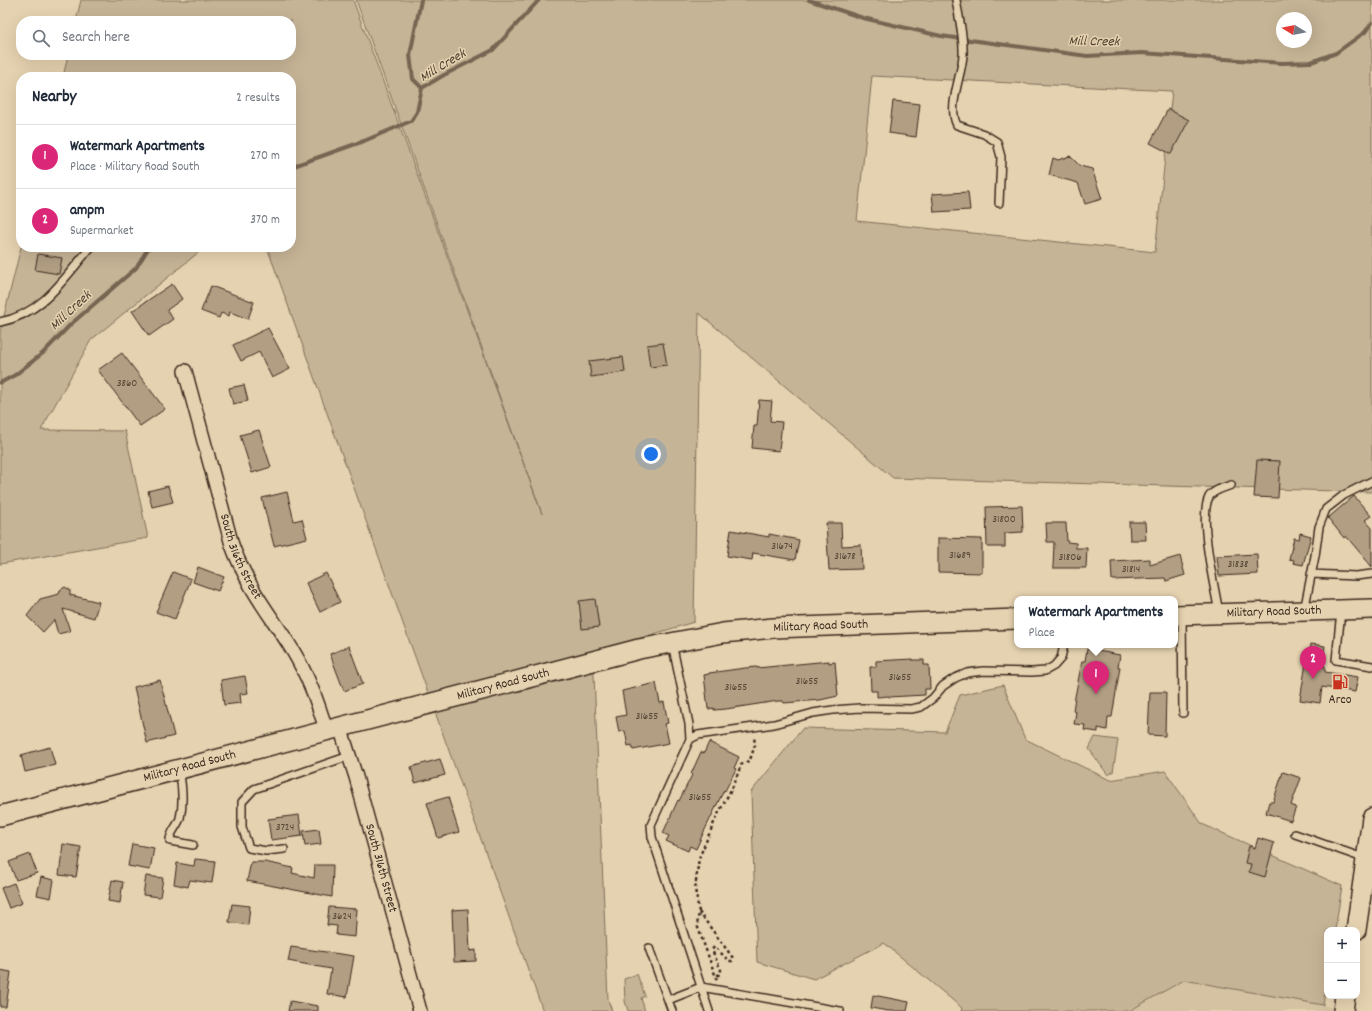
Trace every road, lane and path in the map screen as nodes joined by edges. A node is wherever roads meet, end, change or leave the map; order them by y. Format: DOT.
graph roads {
  1 [pos="956,0"];
  2 [pos="999,203"];
  3 [pos="87,252"];
  4 [pos="0,322"];
  5 [pos="184,371"];
  6 [pos="1372,481"];
  7 [pos="1230,485"];
  8 [pos="1311,574"];
  9 [pos="1372,574"];
  10 [pos="1372,609"];
  11 [pos="1341,610"];
  12 [pos="1304,611"];
  13 [pos="1220,613"];
  14 [pos="1179,615"];
  15 [pos="1014,619"];
  16 [pos="672,643"];
  17 [pos="1063,648"];
  18 [pos="1372,666"];
  19 [pos="1183,713"];
  20 [pos="754,727"];
  21 [pos="333,729"];
  22 [pos="690,739"];
  23 [pos="350,756"];
  24 [pos="179,769"];
  25 [pos="0,816"];
  26 [pos="1372,818"];
  27 [pos="1295,834"];
  28 [pos="193,845"];
  29 [pos="284,849"];
  30 [pos="1366,859"];
  31 [pos="699,912"];
  32 [pos="1356,927"];
  33 [pos="649,948"];
  34 [pos="716,976"];
  35 [pos="701,987"];
  36 [pos="720,990"];
  37 [pos="1345,999"];
  38 [pos="668,1000"];
  39 [pos="420,1011"];
  40 [pos="672,1011"];
  41 [pos="709,1011"];
  42 [pos="840,1011"];
  43 [pos="1343,1011"];
  1 -- 2 [label="lane"];
  3 -- 4 [label="lane"];
  5 -- 21 [label="street, South 316th Street"];
  6 -- 8 [label="lane"];
  7 -- 13 [label="lane"];
  8 -- 9 [label="lane"];
  8 -- 12 [label="lane"];
  10 -- 11 [label="main road, Military Road South"];
  11 -- 12 [label="main road, Military Road South"];
  11 -- 18 [label="lane"];
  12 -- 13 [label="main road, Military Road South"];
  13 -- 14 [label="main road, Military Road South"];
  14 -- 19 [label="lane"];
  15 -- 16 [label="main road, Military Road South"];
  16 -- 21 [label="main road, Military Road South"];
  16 -- 22 [label="lane"];
  17 -- 20 [label="lane"];
  20 -- 22 [label="lane"];
  20 -- 31 [label="path"];
  21 -- 23 [label="street, South 316th Street"];
  21 -- 24 [label="main road, Military Road South"];
  22 -- 35 [label="lane"];
  23 -- 29 [label="lane"];
  23 -- 39 [label="street, South 316th Street"];
  24 -- 25 [label="main road, Military Road South"];
  24 -- 28 [label="lane"];
  26 -- 30 [label="main road"];
  27 -- 30 [label="lane"];
  30 -- 32 [label="main road"];
  31 -- 34 [label="path"];
  31 -- 34 [label="path"];
  33 -- 38 [label="lane"];
  34 -- 36 [label="path"];
  35 -- 36 [label="lane"];
  35 -- 38 [label="lane"];
  35 -- 41 [label="lane"];
  36 -- 42 [label="lane"];
  37 -- 43 [label="main road"];
  38 -- 40 [label="lane"];
}
